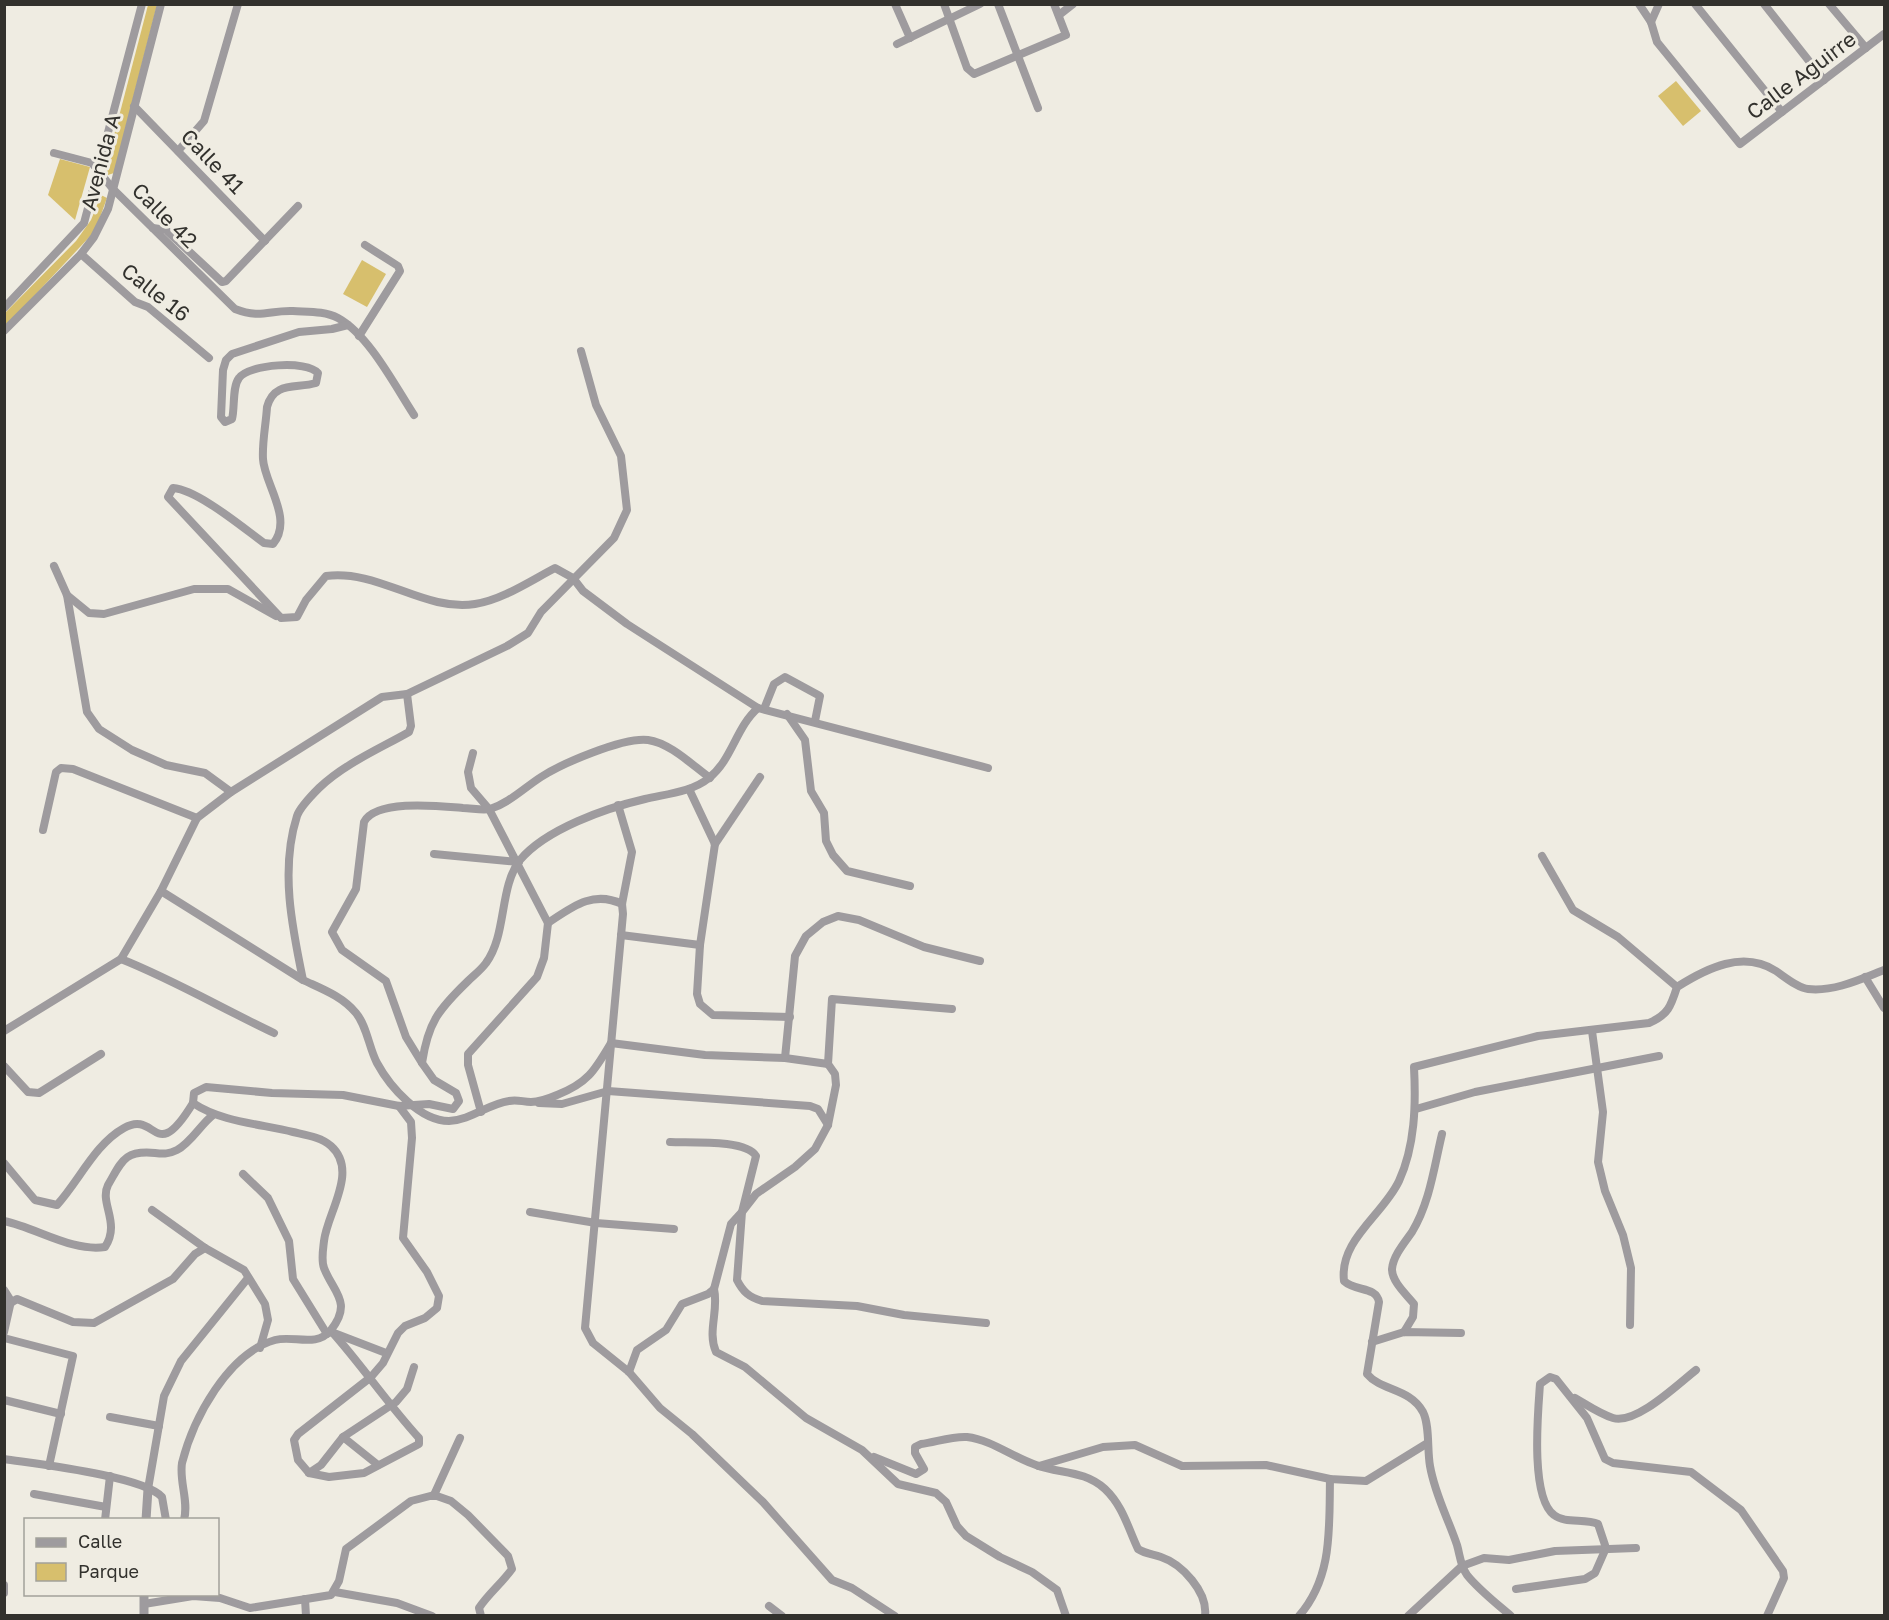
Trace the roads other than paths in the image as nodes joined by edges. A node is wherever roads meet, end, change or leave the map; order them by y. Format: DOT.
graph roads {
  1 [pos="142,4"];
  2 [pos="161,4"];
  3 [pos="238,4"];
  4 [pos="895,4"];
  5 [pos="944,4"];
  6 [pos="980,4"];
  7 [pos="998,4"];
  8 [pos="1054,4"];
  9 [pos="1073,4"];
  10 [pos="1639,4"];
  11 [pos="1659,4"];
  12 [pos="1695,4"];
  13 [pos="1764,4"];
  14 [pos="1829,4"];
  15 [pos="1059,15"];
  16 [pos="950,20"];
  17 [pos="1651,22"];
  18 [pos="1884,34"];
  19 [pos="910,38"];
  20 [pos="897,44"];
  21 [pos="1866,48"];
  22 [pos="1016,55"];
  23 [pos="1824,80"];
  24 [pos="134,106"];
  25 [pos="1038,108"];
  26 [pos="1782,112"];
  27 [pos="178,151"];
  28 [pos="54,153"];
  29 [pos="99,173"];
  30 [pos="113,189"];
  31 [pos="298,206"];
  32 [pos="153,228"];
  33 [pos="265,241"];
  34 [pos="365,245"];
  35 [pos="81,254"];
  36 [pos="4,308"];
  37 [pos="348,325"];
  38 [pos="4,331"];
  39 [pos="359,336"];
  40 [pos="581,351"];
  41 [pos="209,358"];
  42 [pos="414,415"];
  43 [pos="54,566"];
  44 [pos="573,578"];
  45 [pos="67,595"];
  46 [pos="281,618"];
  47 [pos="407,693"];
  48 [pos="761,709"];
  49 [pos="787,714"];
  50 [pos="815,721"];
  51 [pos="473,753"];
  52 [pos="988,768"];
  53 [pos="760,777"];
  54 [pos="710,778"];
  55 [pos="689,789"];
  56 [pos="231,792"];
  57 [pos="618,805"];
  58 [pos="489,810"];
  59 [pos="197,818"];
  60 [pos="44,830"];
  61 [pos="716,844"];
  62 [pos="434,854"];
  63 [pos="1542,856"];
  64 [pos="519,862"];
  65 [pos="910,886"];
  66 [pos="161,891"];
  67 [pos="622,904"];
  68 [pos="549,923"];
  69 [pos="621,935"];
  70 [pos="700,945"];
  71 [pos="121,959"];
  72 [pos="980,961"];
  73 [pos="1884,970"];
  74 [pos="1865,978"];
  75 [pos="303,980"];
  76 [pos="1677,987"];
  77 [pos="1884,1008"];
  78 [pos="952,1009"];
  79 [pos="790,1017"];
  80 [pos="4,1031"];
  81 [pos="1592,1031"];
  82 [pos="274,1033"];
  83 [pos="611,1043"];
  84 [pos="101,1054"];
  85 [pos="1659,1056"];
  86 [pos="785,1058"];
  87 [pos="422,1062"];
  88 [pos="828,1064"];
  89 [pos="4,1066"];
  90 [pos="1597,1068"];
  91 [pos="608,1091"];
  92 [pos="531,1102"];
  93 [pos="193,1103"];
  94 [pos="399,1106"];
  95 [pos="409,1106"];
  96 [pos="1416,1109"];
  97 [pos="481,1112"];
  98 [pos="213,1115"];
  99 [pos="828,1125"];
  100 [pos="1442,1134"];
  101 [pos="670,1142"];
  102 [pos="4,1163"];
  103 [pos="243,1174"];
  104 [pos="152,1210"];
  105 [pos="530,1212"];
  106 [pos="742,1212"];
  107 [pos="4,1221"];
  108 [pos="596,1223"];
  109 [pos="674,1229"];
  110 [pos="205,1248"];
  111 [pos="249,1278"];
  112 [pos="714,1288"];
  113 [pos="4,1290"];
  114 [pos="8,1304"];
  115 [pos="986,1323"];
  116 [pos="1630,1325"];
  117 [pos="4,1332"];
  118 [pos="1404,1332"];
  119 [pos="330,1333"];
  120 [pos="1461,1333"];
  121 [pos="4,1338"];
  122 [pos="1372,1342"];
  123 [pos="260,1348"];
  124 [pos="386,1353"];
  125 [pos="414,1367"];
  126 [pos="1696,1370"];
  127 [pos="629,1372"];
  128 [pos="371,1377"];
  129 [pos="1571,1396"];
  130 [pos="4,1400"];
  131 [pos="390,1406"];
  132 [pos="61,1414"];
  133 [pos="110,1417"];
  134 [pos="159,1426"];
  135 [pos="343,1437"];
  136 [pos="460,1438"];
  137 [pos="1426,1444"];
  138 [pos="862,1449"];
  139 [pos="4,1459"];
  140 [pos="378,1465"];
  141 [pos="50,1466"];
  142 [pos="1038,1466"];
  143 [pos="309,1473"];
  144 [pos="110,1476"];
  145 [pos="1330,1479"];
  146 [pos="147,1489"];
  147 [pos="34,1494"];
  148 [pos="434,1495"];
  149 [pos="106,1507"];
  150 [pos="105,1518"];
  151 [pos="146,1518"];
  152 [pos="166,1518"];
  153 [pos="184,1518"];
  154 [pos="1606,1548"];
  155 [pos="1636,1548"];
  156 [pos="1462,1566"];
  157 [pos="4,1585"];
  158 [pos="1516,1589"];
  159 [pos="335,1592"];
  160 [pos="4,1593"];
  161 [pos="144,1599"];
  162 [pos="305,1599"];
  163 [pos="769,1606"];
  164 [pos="250,1612"];
  165 [pos="144,1616"];
  166 [pos="306,1616"];
  167 [pos="432,1616"];
  168 [pos="481,1616"];
  169 [pos="782,1616"];
  170 [pos="895,1616"];
  171 [pos="1066,1616"];
  172 [pos="1204,1616"];
  173 [pos="1299,1616"];
  174 [pos="1408,1616"];
  175 [pos="1511,1616"];
  176 [pos="1767,1616"];
  1 -- 29 [label="street, Avenida A"];
  2 -- 24 [label="street, Avenida A"];
  3 -- 27 [label="street"];
  4 -- 19 [label="street"];
  5 -- 16 [label="street"];
  6 -- 16 [label="street"];
  7 -- 22 [label="street"];
  8 -- 15 [label="street"];
  9 -- 15 [label="street"];
  10 -- 17 [label="street"];
  11 -- 17 [label="street"];
  12 -- 26 [label="street"];
  13 -- 23 [label="street"];
  14 -- 21 [label="street"];
  15 -- 22 [label="street"];
  16 -- 19 [label="street"];
  16 -- 22 [label="street"];
  17 -- 26 [label="street, Calle Aguirre"];
  18 -- 21 [label="street, Calle Aguirre"];
  19 -- 20 [label="street"];
  21 -- 23 [label="street, Calle Aguirre"];
  22 -- 25 [label="street"];
  23 -- 26 [label="street, Calle Aguirre"];
  24 -- 27 [label="street, Calle 41"];
  24 -- 30 [label="street, Avenida A"];
  27 -- 33 [label="street, Calle 41"];
  28 -- 29 [label="street, Calle 42"];
  29 -- 30 [label="street, Calle 42"];
  29 -- 36 [label="street, Avenida A"];
  30 -- 32 [label="street, Calle 42"];
  30 -- 35 [label="street, Avenida A"];
  31 -- 33 [label="street"];
  32 -- 33 [label="street"];
  32 -- 37 [label="street, Calle 42"];
  34 -- 39 [label="street"];
  35 -- 38 [label="street, Avenida A"];
  35 -- 41 [label="street, Calle 16"];
  37 -- 39 [label="street"];
  37 -- 46 [label="street"];
  39 -- 42 [label="street"];
  40 -- 44 [label="street"];
  43 -- 45 [label="street"];
  44 -- 46 [label="street"];
  44 -- 47 [label="street"];
  44 -- 48 [label="street"];
  45 -- 46 [label="street"];
  45 -- 56 [label="street"];
  47 -- 56 [label="street"];
  47 -- 75 [label="street"];
  48 -- 49 [label="street"];
  48 -- 50 [label="street"];
  48 -- 54 [label="street"];
  49 -- 50 [label="street"];
  49 -- 65 [label="street"];
  50 -- 52 [label="street"];
  51 -- 58 [label="street"];
  53 -- 61 [label="street"];
  54 -- 55 [label="street"];
  54 -- 58 [label="street"];
  55 -- 57 [label="street"];
  55 -- 61 [label="street"];
  56 -- 59 [label="street"];
  57 -- 64 [label="street"];
  57 -- 67 [label="street"];
  58 -- 64 [label="street"];
  58 -- 87 [label="street"];
  59 -- 60 [label="street"];
  59 -- 66 [label="street"];
  61 -- 70 [label="street"];
  62 -- 64 [label="street"];
  63 -- 76 [label="street"];
  64 -- 68 [label="street"];
  64 -- 87 [label="street"];
  66 -- 71 [label="street"];
  66 -- 75 [label="street"];
  67 -- 68 [label="street"];
  67 -- 69 [label="street"];
  68 -- 97 [label="street"];
  69 -- 70 [label="street"];
  69 -- 83 [label="street"];
  70 -- 79 [label="street"];
  71 -- 80 [label="street"];
  71 -- 82 [label="street"];
  72 -- 79 [label="street"];
  73 -- 74 [label="street"];
  74 -- 76 [label="street"];
  74 -- 77 [label="street"];
  75 -- 95 [label="street"];
  76 -- 81 [label="street"];
  78 -- 88 [label="street"];
  79 -- 86 [label="street"];
  81 -- 90 [label="street"];
  81 -- 96 [label="street"];
  83 -- 86 [label="street"];
  83 -- 91 [label="street"];
  83 -- 92 [label="street"];
  84 -- 89 [label="street"];
  85 -- 90 [label="street"];
  86 -- 88 [label="street"];
  87 -- 95 [label="street"];
  88 -- 99 [label="street"];
  90 -- 96 [label="street"];
  90 -- 116 [label="street"];
  91 -- 92 [label="street"];
  91 -- 99 [label="street"];
  91 -- 108 [label="street"];
  92 -- 97 [label="street"];
  93 -- 94 [label="street"];
  93 -- 98 [label="street"];
  93 -- 102 [label="street"];
  94 -- 95 [label="street"];
  94 -- 124 [label="street"];
  95 -- 97 [label="street"];
  96 -- 122 [label="street"];
  98 -- 107 [label="street"];
  98 -- 119 [label="street"];
  99 -- 106 [label="street"];
  100 -- 118 [label="street"];
  101 -- 106 [label="street"];
  103 -- 119 [label="street"];
  104 -- 110 [label="street"];
  105 -- 108 [label="street"];
  106 -- 112 [label="street"];
  106 -- 115 [label="street"];
  108 -- 109 [label="street"];
  108 -- 127 [label="street"];
  110 -- 111 [label="street"];
  110 -- 114 [label="street"];
  111 -- 123 [label="street"];
  111 -- 134 [label="street"];
  112 -- 127 [label="street"];
  112 -- 138 [label="street"];
  113 -- 114 [label="street"];
  114 -- 117 [label="street"];
  118 -- 120 [label="street"];
  118 -- 122 [label="street"];
  119 -- 123 [label="street"];
  119 -- 124 [label="street"];
  119 -- 128 [label="street"];
  121 -- 132 [label="street"];
  122 -- 137 [label="street"];
  123 -- 153 [label="street"];
  124 -- 128 [label="street"];
  125 -- 131 [label="street"];
  126 -- 129 [label="street"];
  127 -- 170 [label="street"];
  128 -- 131 [label="street"];
  128 -- 143 [label="street"];
  129 -- 154 [label="street"];
  129 -- 176 [label="street"];
  130 -- 132 [label="street"];
  131 -- 135 [label="street"];
  131 -- 140 [label="street"];
  132 -- 141 [label="street"];
  133 -- 134 [label="street"];
  134 -- 146 [label="street"];
  135 -- 140 [label="street"];
  135 -- 143 [label="street"];
  136 -- 148 [label="street"];
  137 -- 145 [label="street"];
  137 -- 156 [label="street"];
  138 -- 142 [label="street"];
  138 -- 171 [label="street"];
  139 -- 141 [label="street"];
  140 -- 143 [label="street"];
  141 -- 144 [label="street"];
  142 -- 145 [label="street"];
  142 -- 172 [label="street"];
  144 -- 146 [label="street"];
  144 -- 149 [label="street"];
  145 -- 173 [label="street"];
  146 -- 151 [label="street"];
  146 -- 152 [label="street"];
  147 -- 149 [label="street"];
  148 -- 159 [label="street"];
  148 -- 168 [label="street"];
  149 -- 150 [label="street"];
  154 -- 155 [label="street"];
  154 -- 156 [label="street"];
  154 -- 158 [label="street"];
  156 -- 174 [label="street"];
  156 -- 175 [label="street"];
  157 -- 160 [label="street"];
  159 -- 162 [label="street"];
  159 -- 167 [label="street"];
  161 -- 164 [label="street"];
  161 -- 165 [label="street"];
  162 -- 164 [label="street"];
  162 -- 166 [label="street"];
  163 -- 169 [label="street"];
}
